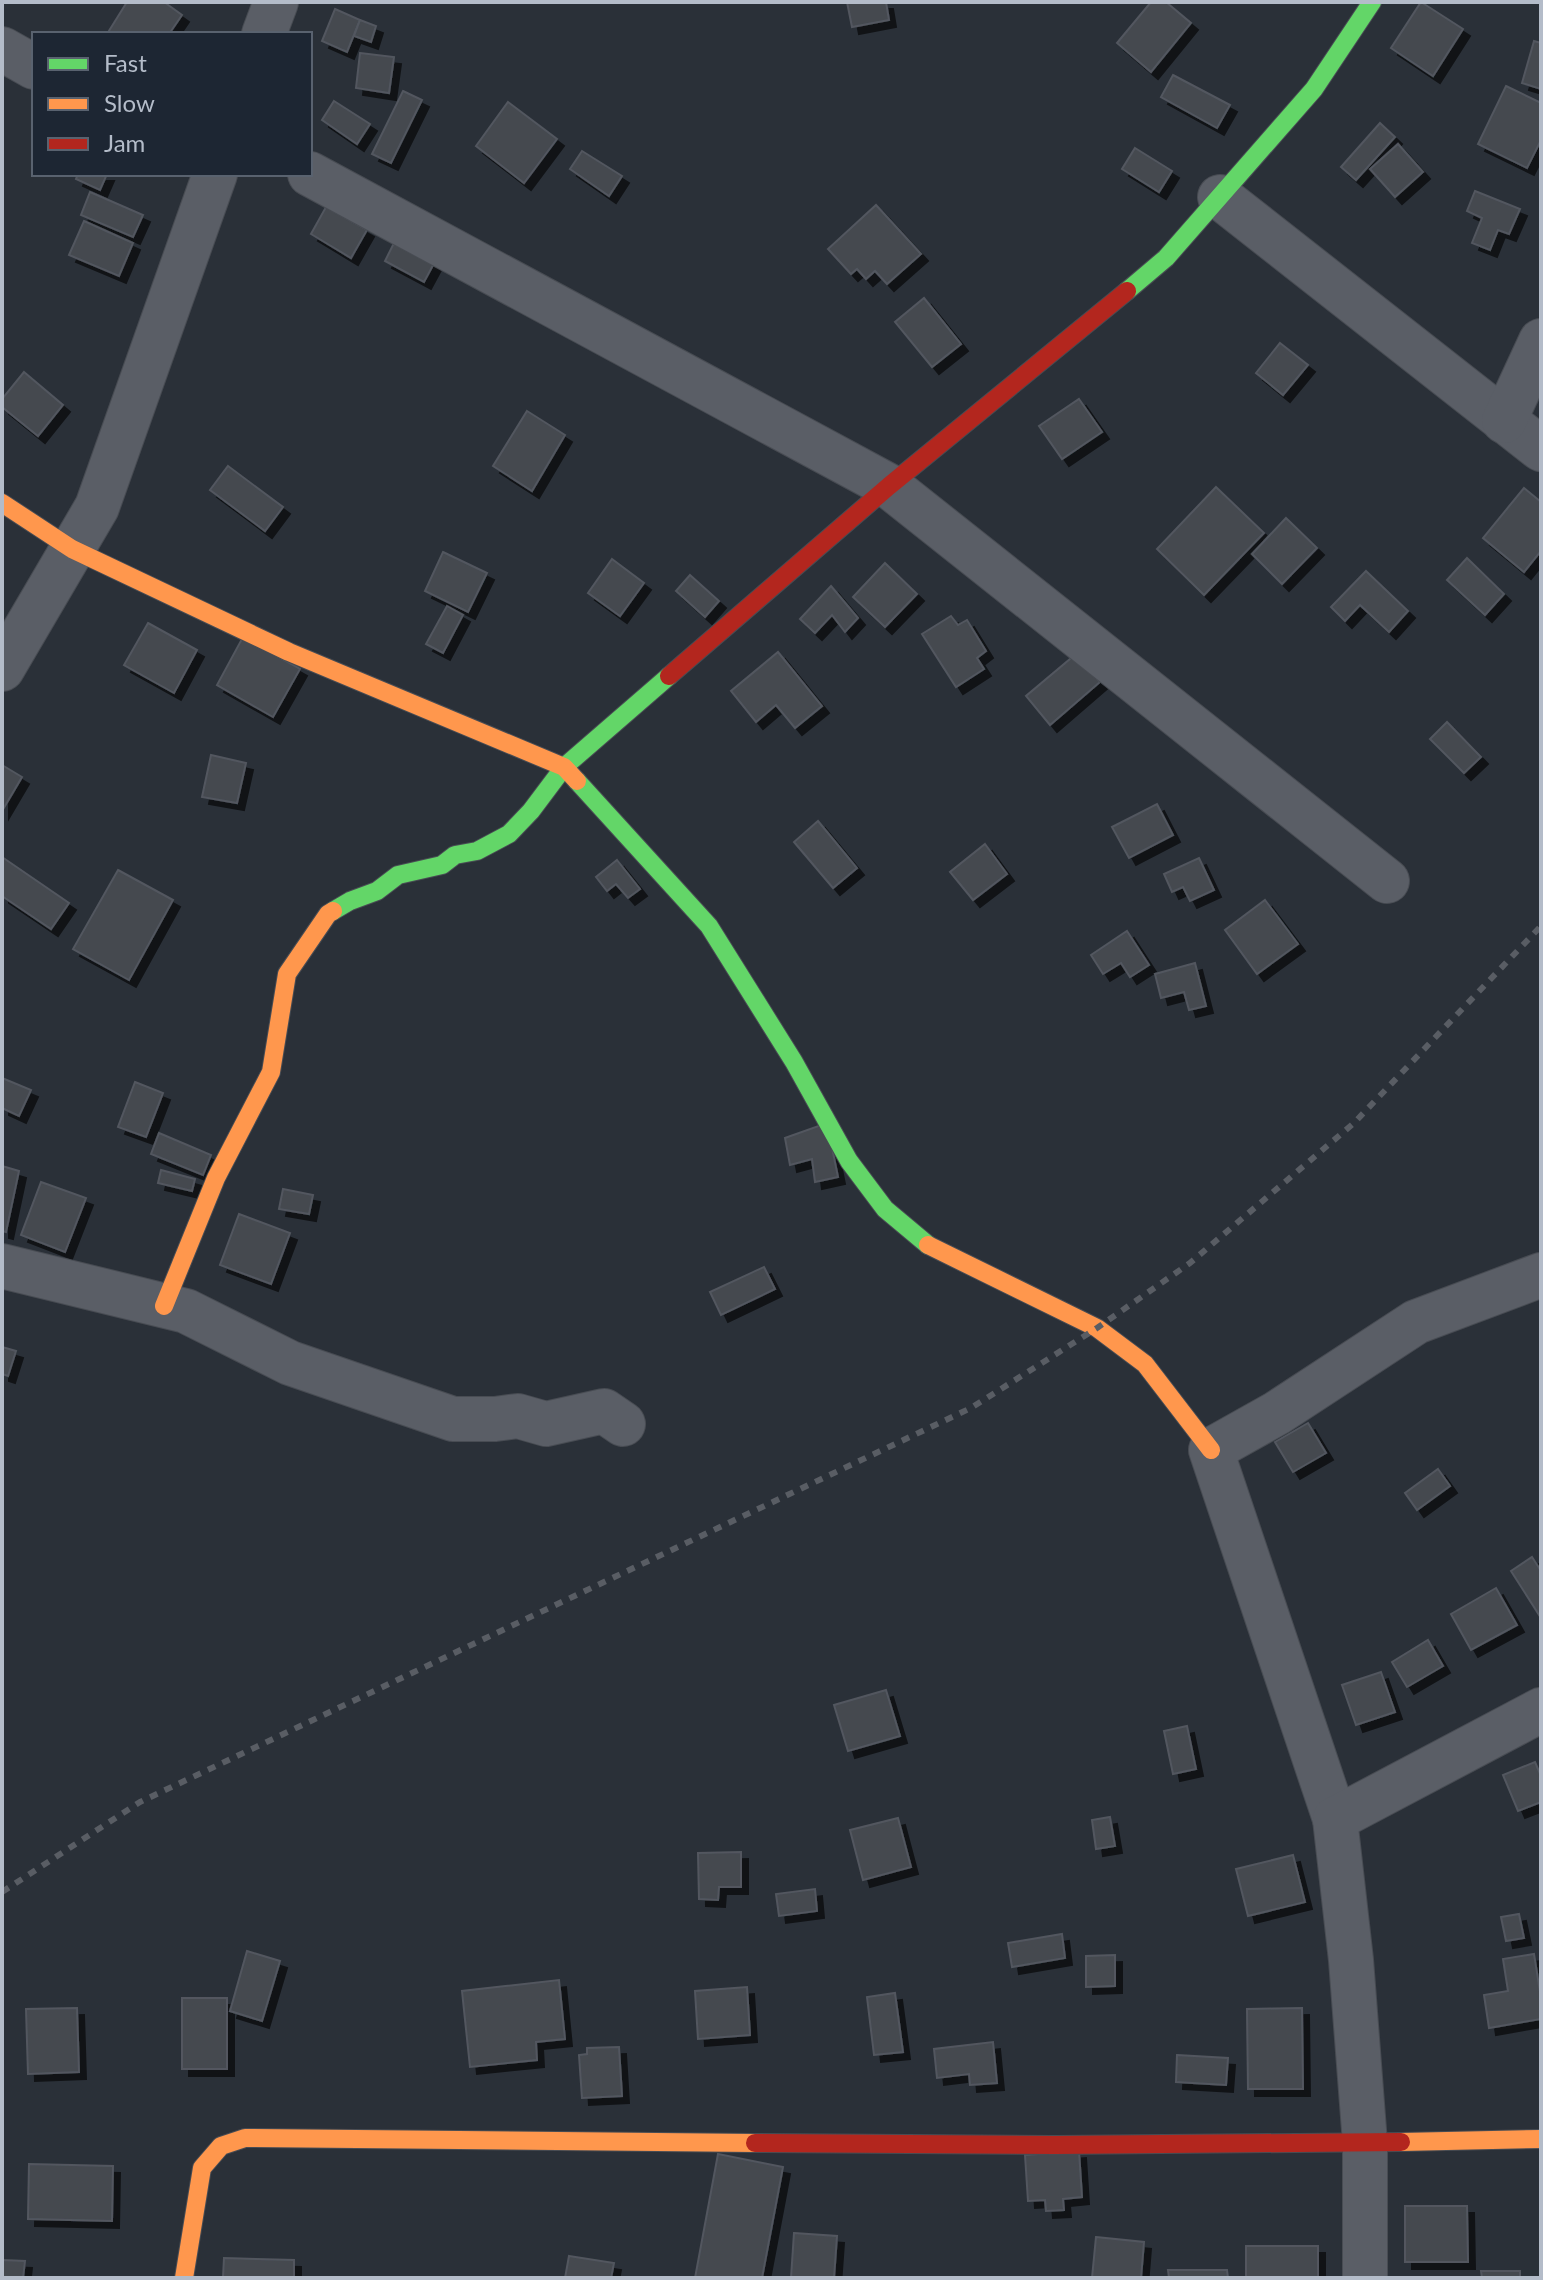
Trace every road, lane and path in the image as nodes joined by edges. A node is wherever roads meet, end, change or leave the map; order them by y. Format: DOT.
graph roads {
  1 [pos="276,2"];
  2 [pos="1372,2"];
  3 [pos="265,32"];
  4 [pos="2,49"];
  5 [pos="32,66"];
  6 [pos="312,175"];
  7 [pos="214,176"];
  8 [pos="1220,197"];
  9 [pos="1541,341"];
  10 [pos="1504,421"];
  11 [pos="1541,449"];
  12 [pos="889,486"];
  13 [pos="2,503"];
  14 [pos="72,549"];
  15 [pos="2,669"];
  16 [pos="564,767"];
  17 [pos="1387,881"];
  18 [pos="2,1266"];
  19 [pos="1541,1275"];
  20 [pos="164,1306"];
  21 [pos="623,1424"];
  22 [pos="1211,1450"];
  23 [pos="1541,1710"];
  24 [pos="1335,1819"];
  25 [pos="1541,2139"];
  26 [pos="1365,2143"];
  27 [pos="184,2278"];
  28 [pos="1365,2278"];
  1 -- 3 [label="street"];
  2 -- 8 [label="street"];
  4 -- 5 [label="street"];
  6 -- 12 [label="street"];
  7 -- 14 [label="street"];
  8 -- 10 [label="street"];
  8 -- 12 [label="street"];
  9 -- 10 [label="street"];
  10 -- 11 [label="street"];
  12 -- 16 [label="street"];
  12 -- 17 [label="street"];
  13 -- 14 [label="street"];
  14 -- 15 [label="street"];
  14 -- 16 [label="street"];
  16 -- 20 [label="street"];
  16 -- 22 [label="street"];
  18 -- 20 [label="street"];
  19 -- 22 [label="street"];
  20 -- 21 [label="street"];
  22 -- 24 [label="street"];
  23 -- 24 [label="street"];
  24 -- 26 [label="street"];
  25 -- 26 [label="street"];
  26 -- 27 [label="street"];
  26 -- 28 [label="street"];
}
